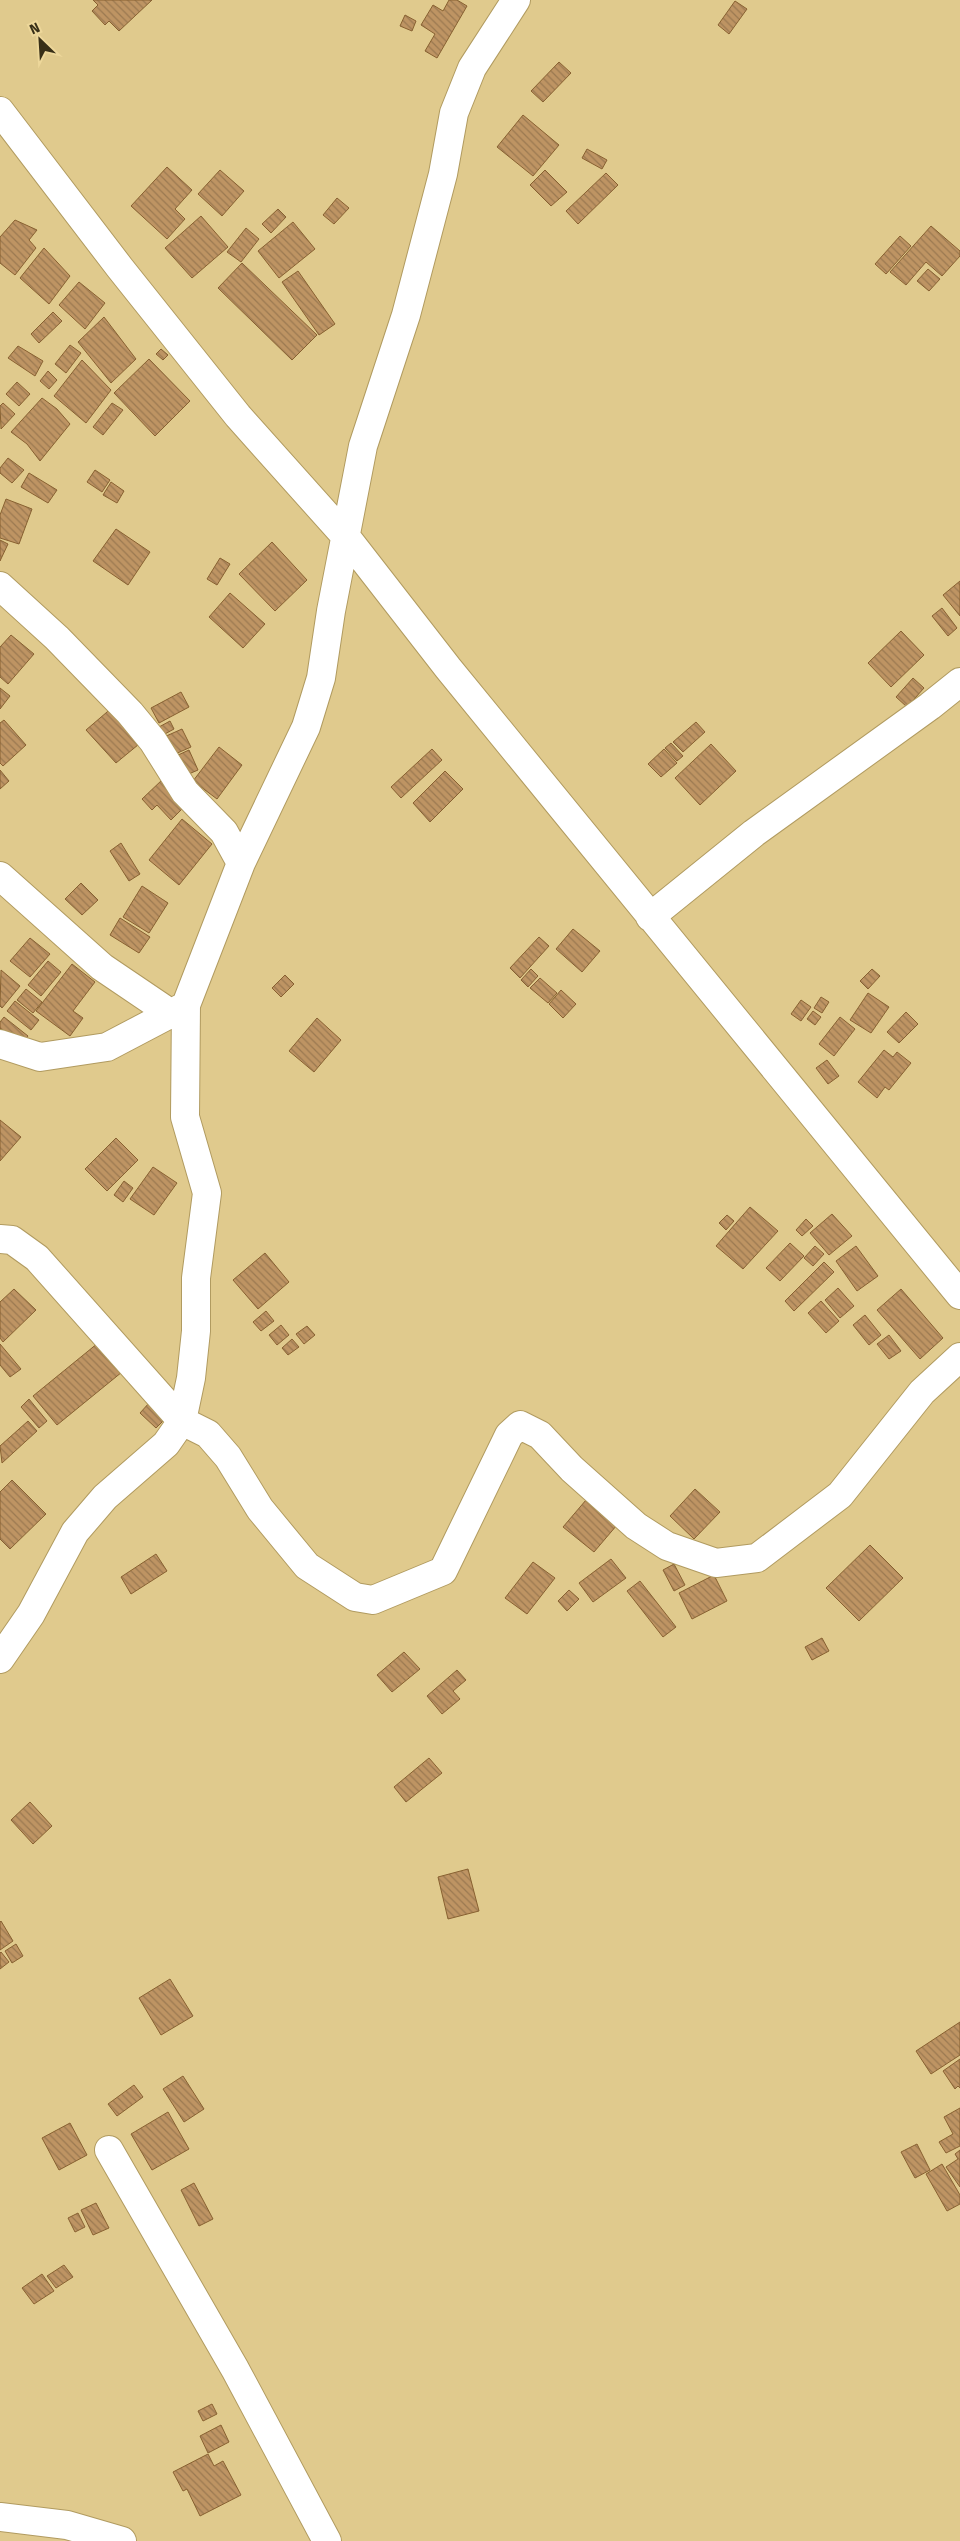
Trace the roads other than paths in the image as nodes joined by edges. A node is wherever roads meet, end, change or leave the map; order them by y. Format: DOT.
graph roads {
  1 [pos="516,0"];
  2 [pos="0,111"];
  3 [pos="347,538"];
  4 [pos="0,586"];
  5 [pos="960,682"];
  6 [pos="240,863"];
  7 [pos="0,876"];
  8 [pos="650,917"];
  9 [pos="178,1009"];
  10 [pos="0,1044"];
  11 [pos="0,1239"];
  12 [pos="960,1295"];
  13 [pos="960,1357"];
  14 [pos="182,1421"];
  15 [pos="0,1659"];
  16 [pos="109,2150"];
  17 [pos="0,2517"];
  18 [pos="122,2541"];
  19 [pos="327,2541"];
  1 -- 3 [label="street"];
  2 -- 3 [label="street"];
  3 -- 6 [label="street"];
  3 -- 8 [label="street"];
  4 -- 6 [label="street"];
  5 -- 8 [label="street"];
  6 -- 9 [label="street"];
  7 -- 9 [label="street"];
  8 -- 12 [label="street"];
  9 -- 10 [label="street"];
  9 -- 14 [label="street"];
  11 -- 14 [label="street"];
  13 -- 14 [label="street"];
  14 -- 15 [label="street"];
  16 -- 19 [label="street"];
  17 -- 18 [label="street"];
}
